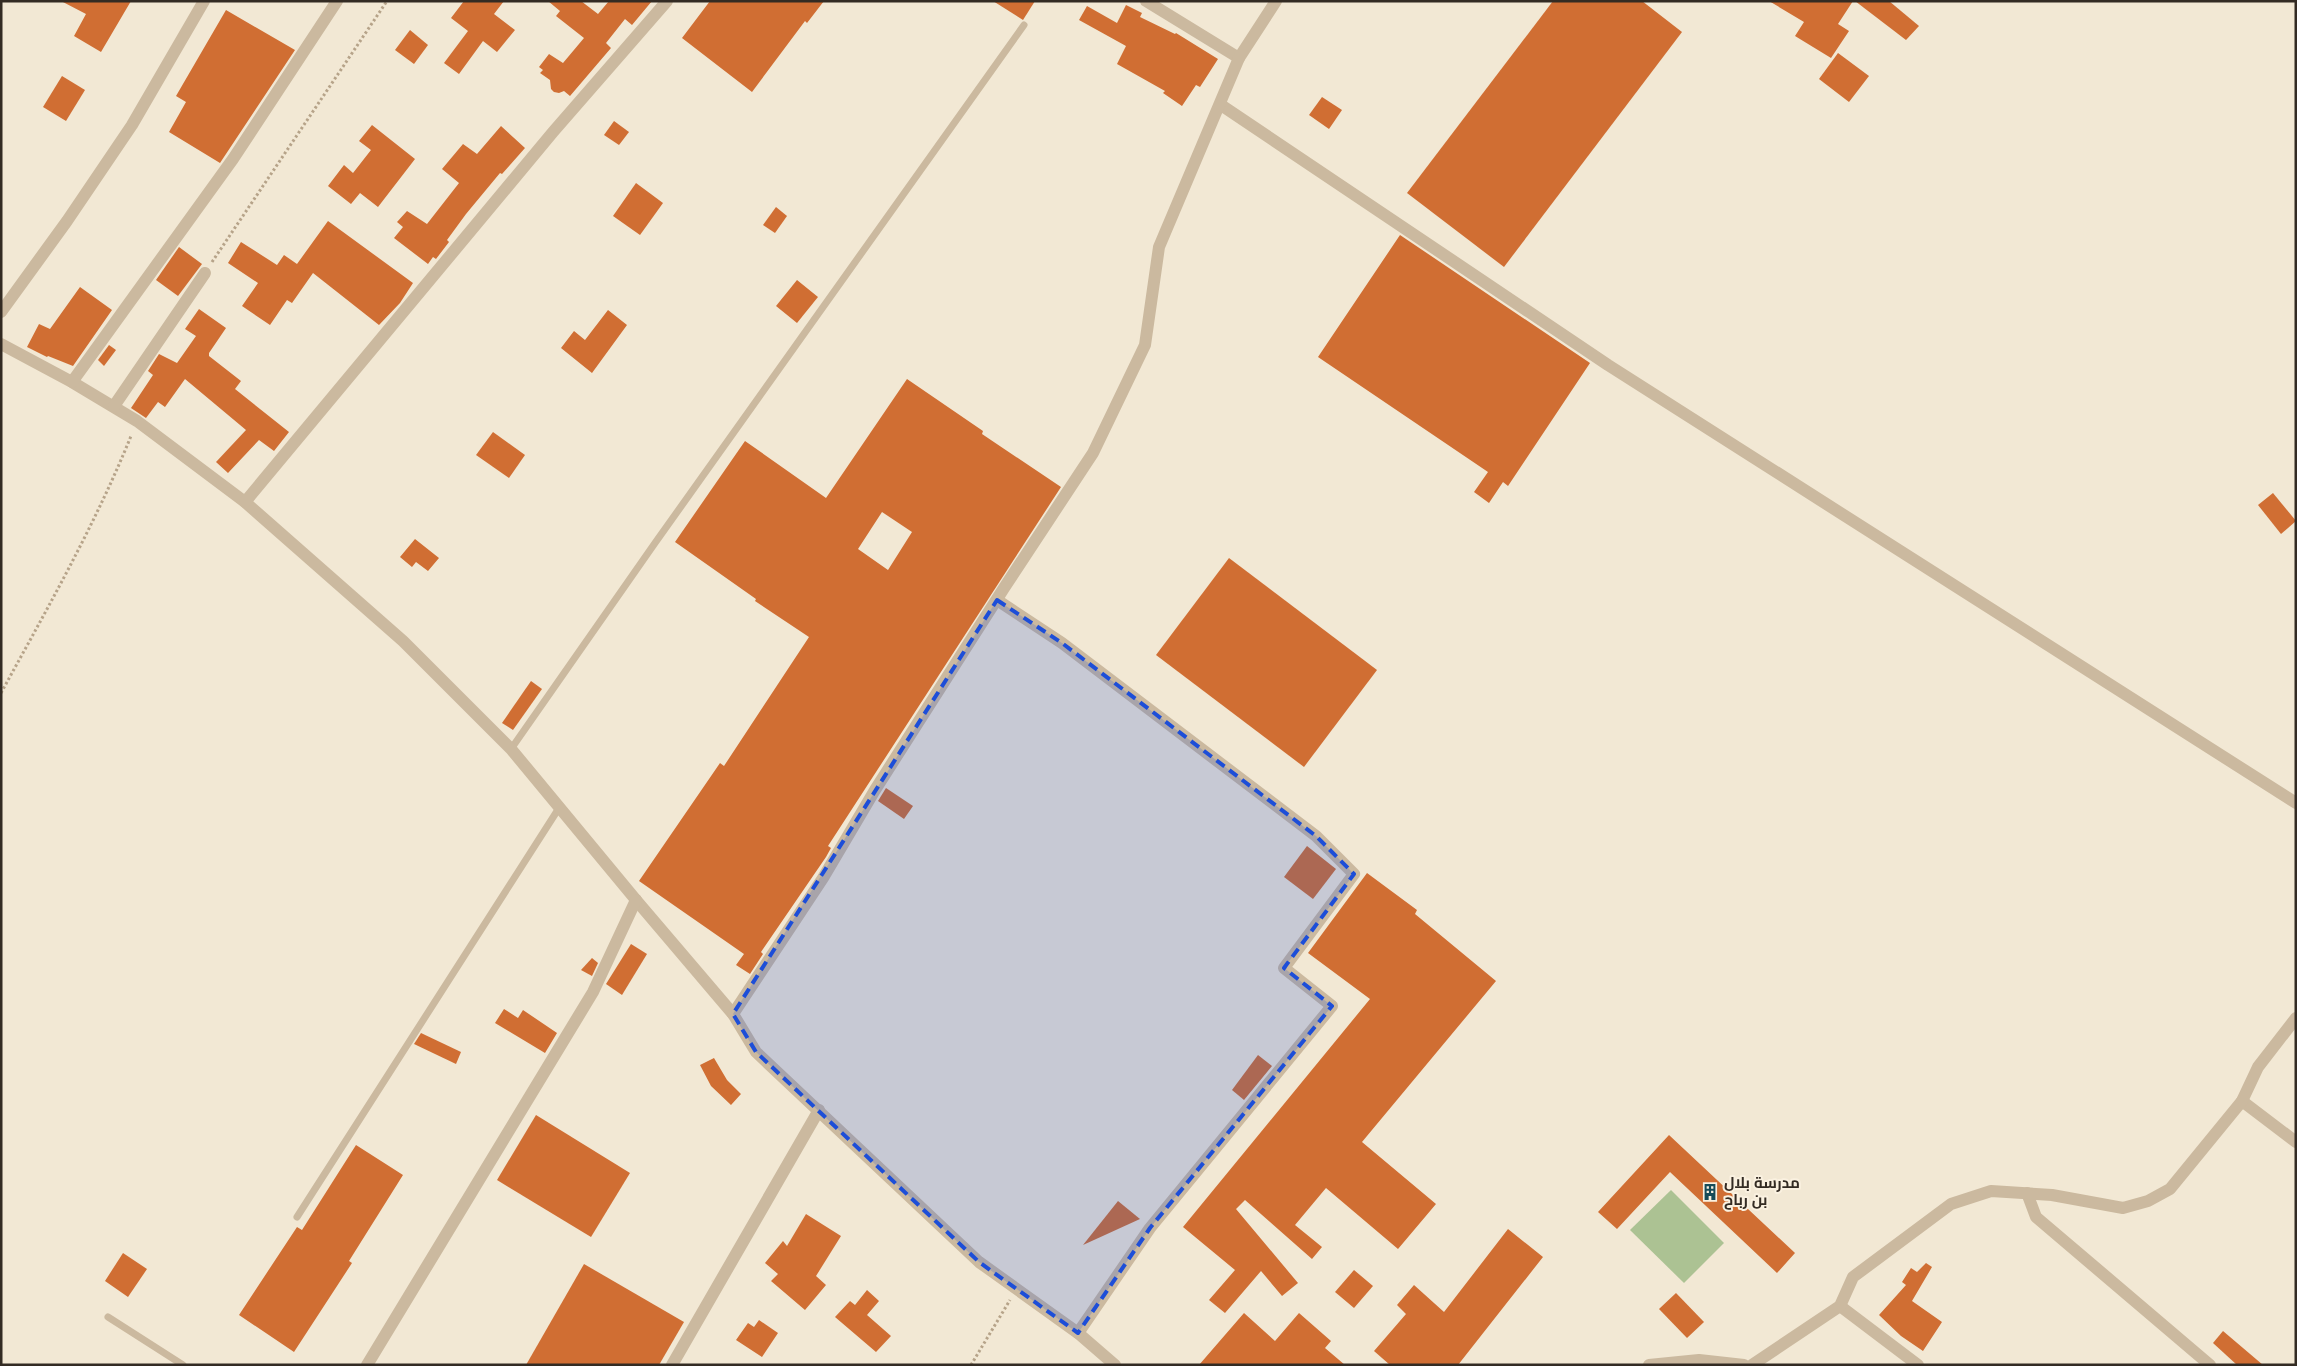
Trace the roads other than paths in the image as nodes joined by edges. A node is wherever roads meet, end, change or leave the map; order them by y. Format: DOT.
graph roads {
  1 [pos="204,1"];
  2 [pos="337,1"];
  3 [pos="666,1"];
  4 [pos="1146,1"];
  5 [pos="1276,1"];
  6 [pos="1024,25"];
  7 [pos="1239,58"];
  8 [pos="1221,105"];
  9 [pos="205,273"];
  10 [pos="1,312"];
  11 [pos="1,344"];
  12 [pos="72,382"];
  13 [pos="114,406"];
  14 [pos="245,502"];
  15 [pos="997,600"];
  16 [pos="511,749"];
  17 [pos="2296,803"];
  18 [pos="559,808"];
  19 [pos="636,900"];
  20 [pos="733,1014"];
  21 [pos="2296,1018"];
  22 [pos="2242,1101"];
  23 [pos="819,1110"];
  24 [pos="2296,1142"];
  25 [pos="2027,1193"];
  26 [pos="297,1217"];
  27 [pos="1840,1306"];
  28 [pos="108,1317"];
  29 [pos="1078,1333"];
  30 [pos="183,1365"];
  31 [pos="367,1365"];
  32 [pos="672,1365"];
  33 [pos="1115,1365"];
  34 [pos="1649,1365"];
  35 [pos="1744,1365"];
  36 [pos="1752,1365"];
  37 [pos="1918,1365"];
  38 [pos="2210,1365"];
  1 -- 10 [label="street"];
  2 -- 12 [label="street"];
  3 -- 14 [label="street"];
  4 -- 7 [label="street"];
  5 -- 7 [label="street"];
  6 -- 16 [label="lane"];
  7 -- 8 [label="street"];
  8 -- 15 [label="street"];
  8 -- 17 [label="street"];
  9 -- 13 [label="street"];
  11 -- 12 [label="street"];
  12 -- 13 [label="street"];
  13 -- 14 [label="street"];
  14 -- 16 [label="street"];
  15 -- 20 [label="street"];
  15 -- 29 [label="street"];
  16 -- 18 [label="street"];
  18 -- 19 [label="street"];
  18 -- 26 [label="lane"];
  19 -- 20 [label="street"];
  19 -- 31 [label="street"];
  20 -- 23 [label="street"];
  21 -- 22 [label="street"];
  22 -- 24 [label="street"];
  22 -- 25 [label="street"];
  23 -- 29 [label="street"];
  23 -- 32 [label="street"];
  25 -- 27 [label="street"];
  25 -- 38 [label="street"];
  27 -- 36 [label="street"];
  27 -- 37 [label="street"];
  28 -- 30 [label="lane"];
  29 -- 33 [label="street"];
  34 -- 35 [label="street"];
}
